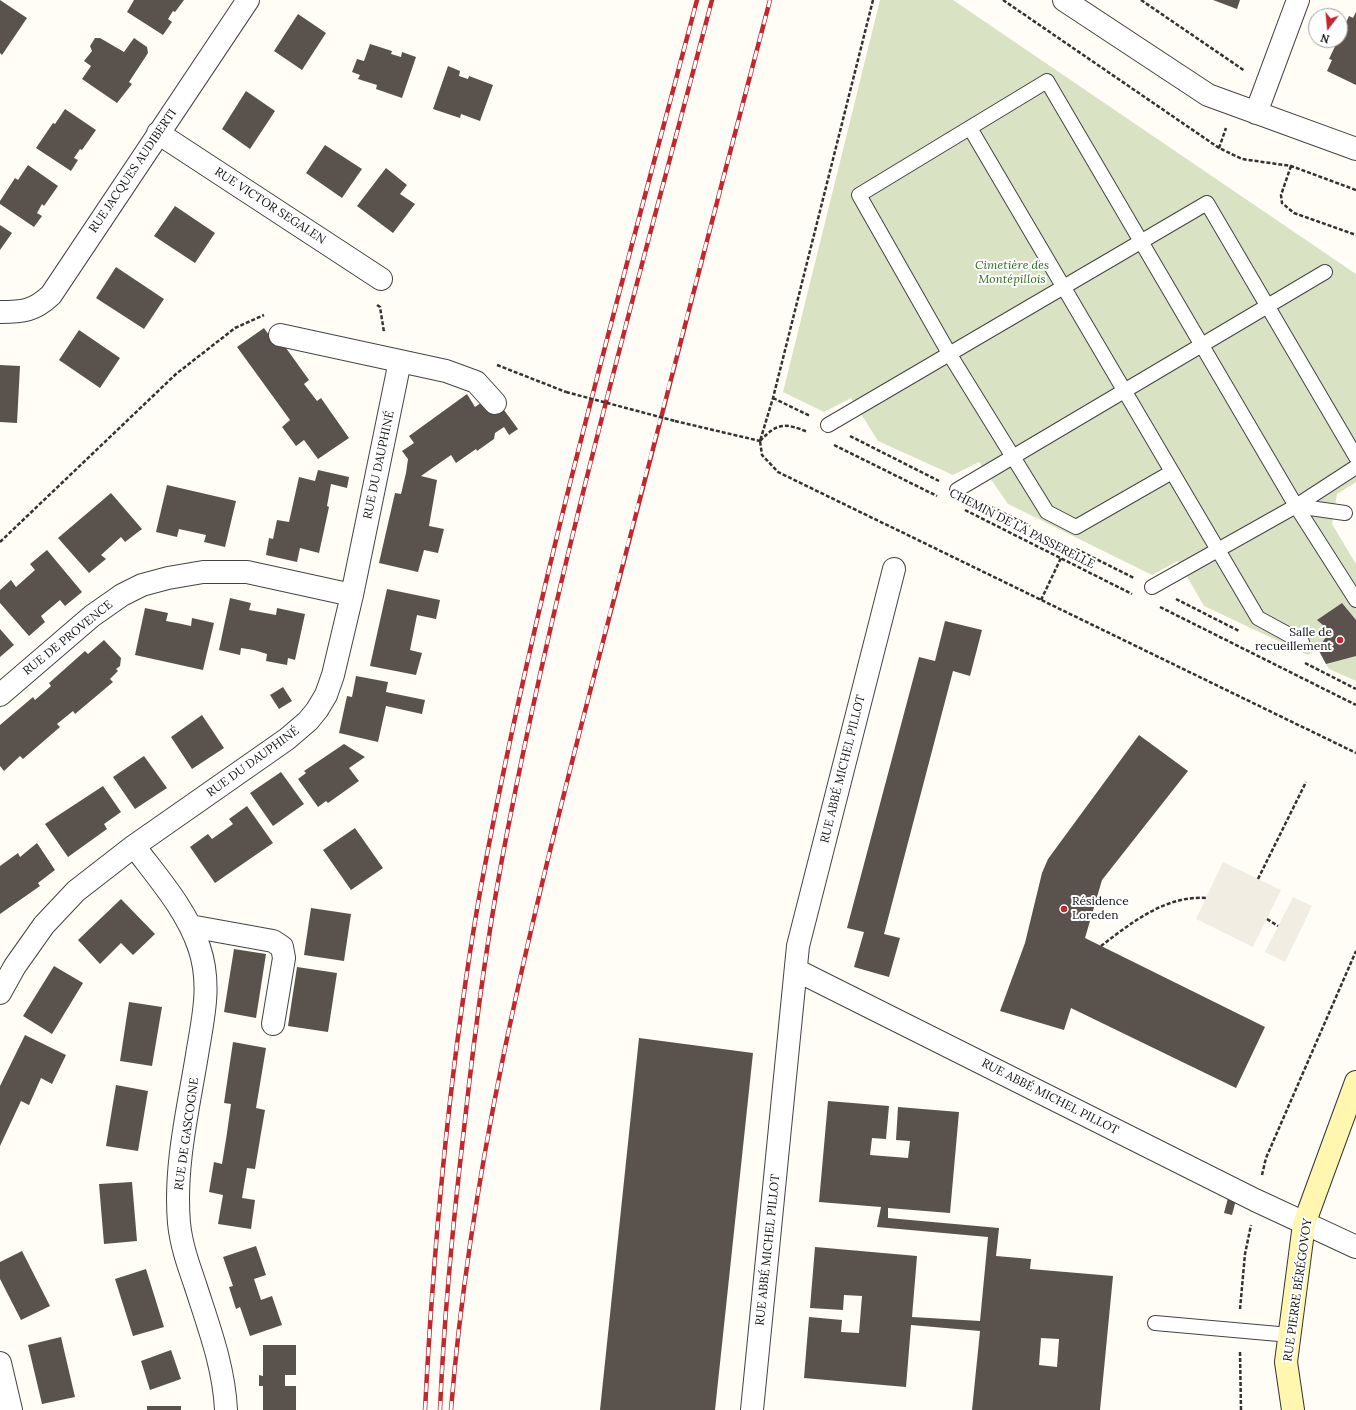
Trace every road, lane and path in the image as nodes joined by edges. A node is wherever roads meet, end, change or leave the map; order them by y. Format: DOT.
graph roads {
  1 [pos="248,0"];
  2 [pos="873,0"];
  3 [pos="1003,0"];
  4 [pos="1064,0"];
  5 [pos="1141,0"];
  6 [pos="1298,0"];
  7 [pos="1268,81"];
  8 [pos="1256,113"];
  9 [pos="970,128"];
  10 [pos="158,133"];
  11 [pos="1356,149"];
  12 [pos="1292,166"];
  13 [pos="1356,190"];
  14 [pos="1356,235"];
  15 [pos="1142,242"];
  16 [pos="1325,272"];
  17 [pos="381,279"];
  18 [pos="1064,288"];
  19 [pos="1267,307"];
  20 [pos="0,312"];
  21 [pos="269,313"];
  22 [pos="377,329"];
  23 [pos="391,333"];
  24 [pos="280,335"];
  25 [pos="1202,345"];
  26 [pos="950,355"];
  27 [pos="400,360"];
  28 [pos="494,364"];
  29 [pos="1124,392"];
  30 [pos="494,403"];
  31 [pos="828,425"];
  32 [pos="814,435"];
  33 [pos="760,441"];
  34 [pos="829,442"];
  35 [pos="1013,457"];
  36 [pos="1356,457"];
  37 [pos="1356,468"];
  38 [pos="1172,472"];
  39 [pos="957,490"];
  40 [pos="942,498"];
  41 [pos="1296,506"];
  42 [pos="962,509"];
  43 [pos="1345,513"];
  44 [pos="0,542"];
  45 [pos="1219,551"];
  46 [pos="1061,558"];
  47 [pos="894,569"];
  48 [pos="1152,587"];
  49 [pos="1133,594"];
  50 [pos="352,595"];
  51 [pos="1041,600"];
  52 [pos="1356,600"];
  53 [pos="1154,604"];
  54 [pos="1302,642"];
  55 [pos="0,695"];
  56 [pos="1356,705"];
  57 [pos="1356,753"];
  58 [pos="1306,782"];
  59 [pos="134,846"];
  60 [pos="1258,879"];
  61 [pos="1206,898"];
  62 [pos="1267,919"];
  63 [pos="190,926"];
  64 [pos="1278,926"];
  65 [pos="1101,946"];
  66 [pos="1356,951"];
  67 [pos="796,970"];
  68 [pos="0,992"];
  69 [pos="273,1024"];
  70 [pos="1356,1082"];
  71 [pos="1255,1200"];
  72 [pos="1304,1224"];
  73 [pos="1356,1247"];
  74 [pos="1155,1323"];
  75 [pos="1240,1331"];
  76 [pos="1290,1336"];
  77 [pos="0,1363"];
  78 [pos="11,1410"];
  79 [pos="226,1410"];
  80 [pos="752,1410"];
  81 [pos="1241,1410"];
  82 [pos="1293,1410"];
  1 -- 10 [label="street, RUE JACQUES AUDIBERTI"];
  2 -- 33 [label="path"];
  3 -- 12 [label="path"];
  4 -- 8 [label="street"];
  5 -- 7 [label="path"];
  6 -- 7 [label="street"];
  7 -- 8 [label="street"];
  8 -- 11 [label="street"];
  9 -- 15 [label="lane"];
  9 -- 18 [label="lane"];
  9 -- 26 [label="lane"];
  10 -- 17 [label="street, RUE VICTOR SEGALEN"];
  10 -- 20 [label="street, RUE JACQUES AUDIBERTI"];
  12 -- 13 [label="path"];
  12 -- 14 [label="path"];
  15 -- 18 [label="lane"];
  15 -- 19 [label="lane"];
  15 -- 25 [label="lane"];
  16 -- 19 [label="lane"];
  18 -- 26 [label="lane"];
  18 -- 29 [label="lane"];
  19 -- 25 [label="lane"];
  19 -- 36 [label="lane"];
  21 -- 44 [label="path"];
  22 -- 23 [label="path"];
  24 -- 27 [label="street"];
  25 -- 29 [label="lane"];
  25 -- 41 [label="lane"];
  26 -- 31 [label="lane"];
  26 -- 35 [label="lane"];
  27 -- 30 [label="street"];
  27 -- 50 [label="street, RUE DU DAUPHINÉ"];
  28 -- 33 [label="path, bridge"];
  29 -- 35 [label="lane"];
  29 -- 38 [label="lane"];
  32 -- 33 [label="path"];
  33 -- 51 [label="path"];
  34 -- 40 [label="path, CHEMIN DE LA PASSERELLE"];
  35 -- 38 [label="lane"];
  35 -- 39 [label="lane"];
  37 -- 41 [label="lane"];
  38 -- 45 [label="lane"];
  41 -- 43 [label="lane"];
  41 -- 45 [label="lane"];
  41 -- 52 [label="lane"];
  42 -- 46 [label="path, CHEMIN DE LA PASSERELLE"];
  45 -- 48 [label="lane"];
  45 -- 54 [label="lane"];
  46 -- 49 [label="path, CHEMIN DE LA PASSERELLE"];
  46 -- 51 [label="path"];
  47 -- 67 [label="street, RUE ABBÉ MICHEL PILLOT"];
  50 -- 55 [label="street, RUE DE PROVENCE"];
  50 -- 59 [label="street, RUE DU DAUPHINÉ"];
  51 -- 57 [label="path"];
  53 -- 56 [label="path"];
  58 -- 60 [label="path"];
  59 -- 63 [label="street, RUE DE GASCOGNE"];
  59 -- 68 [label="street, RUE DU DAUPHINÉ"];
  61 -- 65 [label="path"];
  62 -- 64 [label="path"];
  63 -- 69 [label="street"];
  63 -- 79 [label="street, RUE DE GASCOGNE"];
  66 -- 71 [label="path"];
  67 -- 71 [label="street, RUE ABBÉ MICHEL PILLOT"];
  67 -- 80 [label="street, RUE ABBÉ MICHEL PILLOT"];
  70 -- 72 [label="street, RUE PIERRE BÉRÉGOVOY"];
  71 -- 72 [label="street, RUE ABBÉ MICHEL PILLOT"];
  71 -- 75 [label="path"];
  72 -- 73 [label="street, RUE ABBÉ MICHEL PILLOT"];
  72 -- 76 [label="street, RUE PIERRE BÉRÉGOVOY"];
  74 -- 75 [label="lane"];
  75 -- 76 [label="lane"];
  75 -- 81 [label="path"];
  76 -- 82 [label="street, RUE PIERRE BÉRÉGOVOY"];
  77 -- 78 [label="street"];
}
